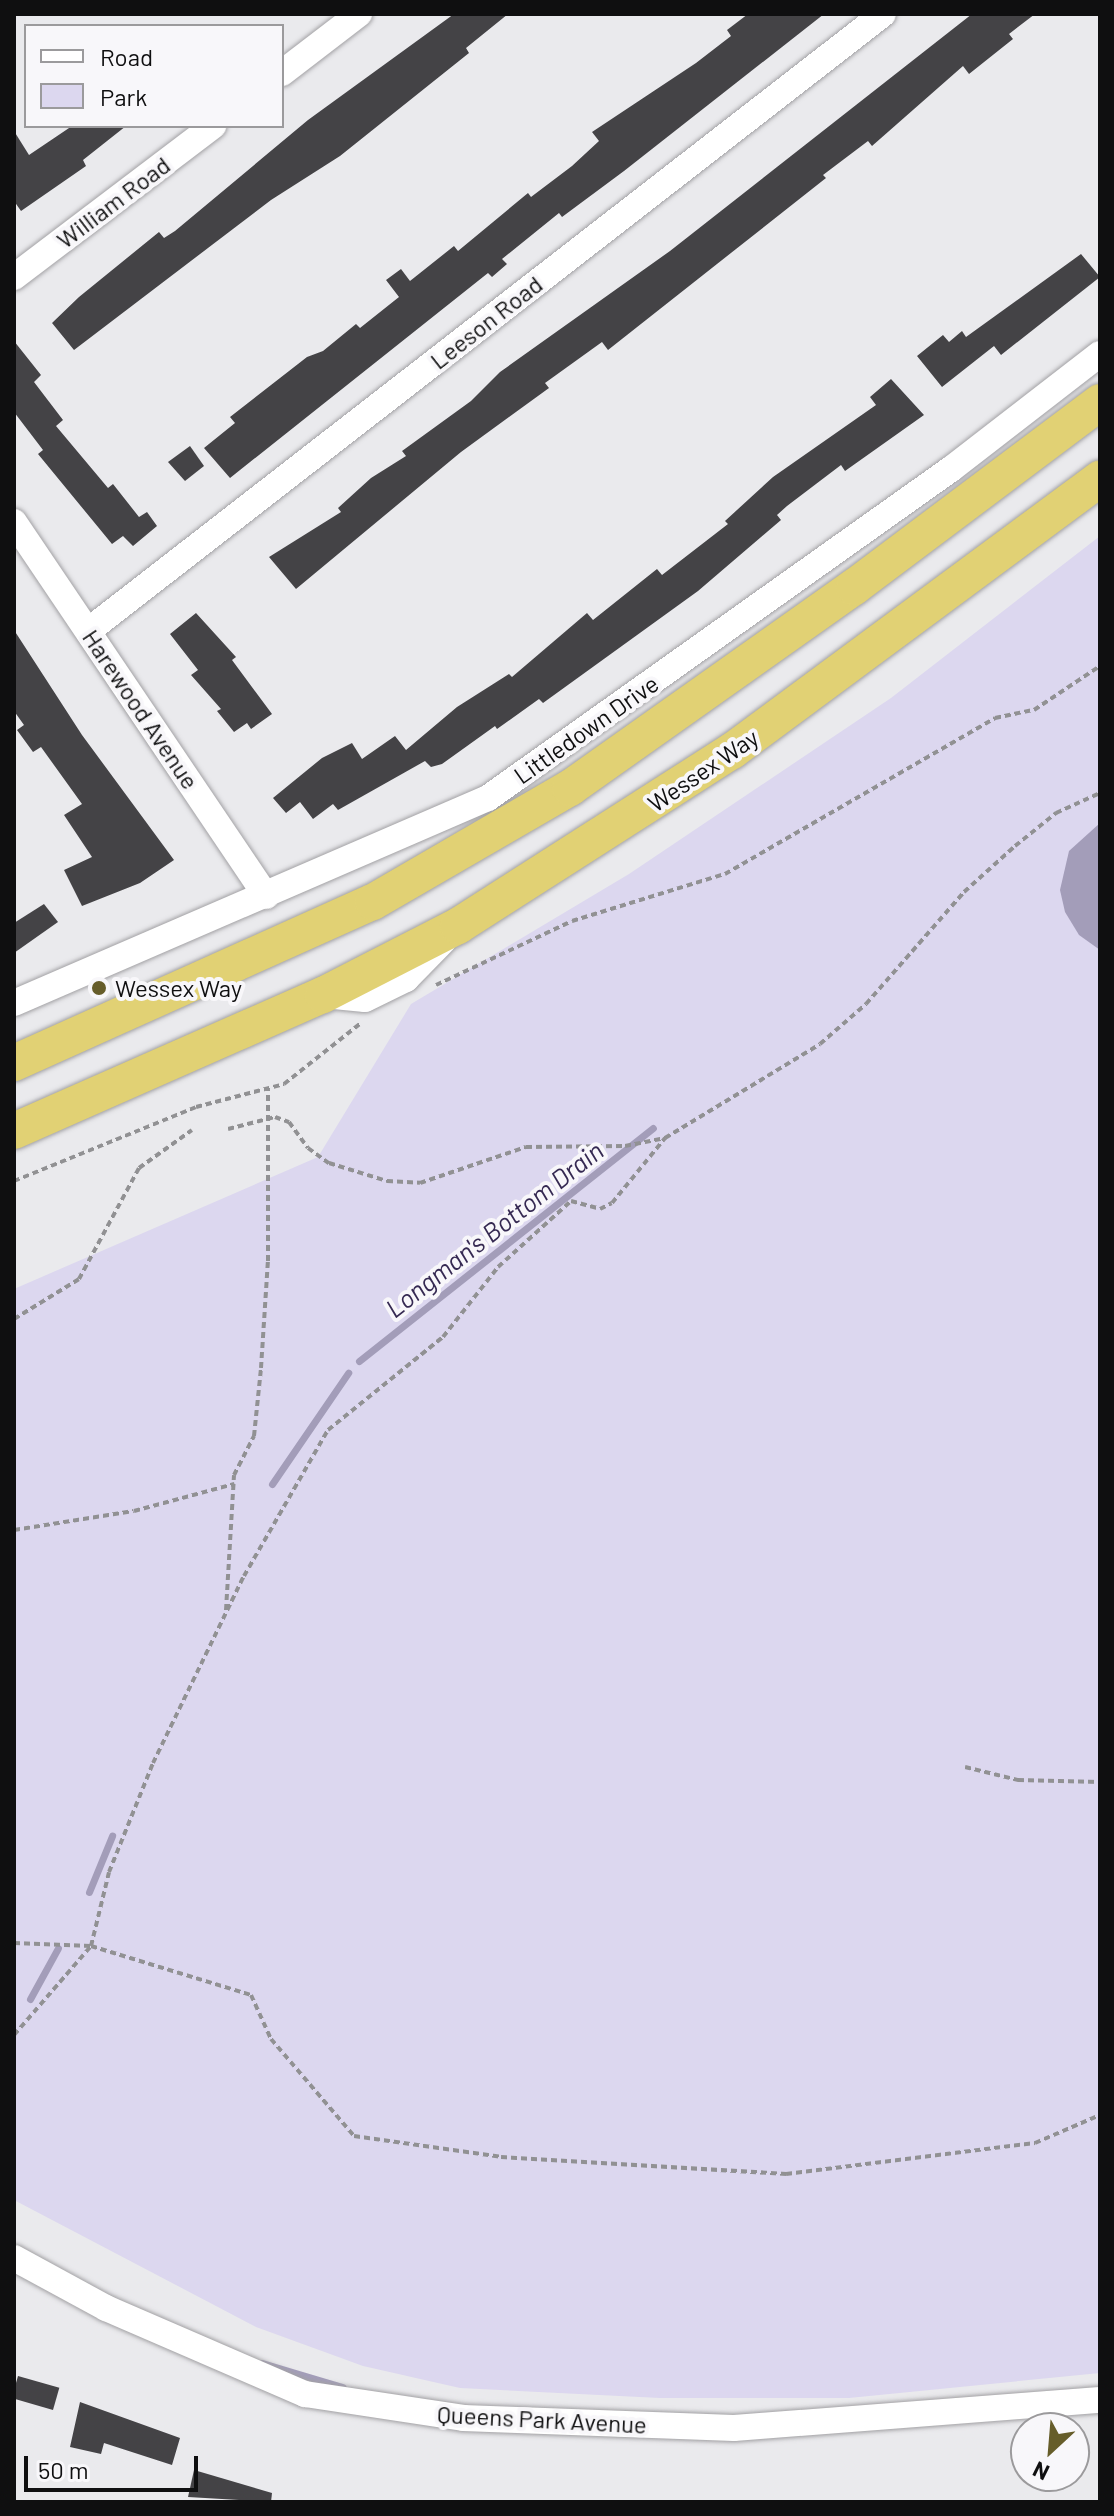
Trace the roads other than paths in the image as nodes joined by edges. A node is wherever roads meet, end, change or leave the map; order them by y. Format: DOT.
graph roads {
  1 [pos="359,14"];
  2 [pos="883,14"];
  3 [pos="284,71"];
  4 [pos="210,128"];
  5 [pos="14,277"];
  6 [pos="1100,354"];
  7 [pos="1100,402"];
  8 [pos="1100,479"];
  9 [pos="14,522"];
  10 [pos="88,631"];
  11 [pos="266,896"];
  12 [pos="14,1003"];
  13 [pos="14,1062"];
  14 [pos="14,1131"];
  15 [pos="14,2258"];
  16 [pos="1100,2400"];
  1 -- 3 [label="street"];
  2 -- 10 [label="street, Leeson Road"];
  4 -- 5 [label="street, William Road"];
  6 -- 11 [label="street, Littledown Drive"];
  7 -- 13 [label="highway"];
  8 -- 14 [label="highway, Wessex Way"];
  9 -- 10 [label="street, Harewood Avenue"];
  10 -- 11 [label="street, Harewood Avenue"];
  11 -- 12 [label="street, Littledown Drive"];
  15 -- 16 [label="street, Queens Park Avenue"];
}
